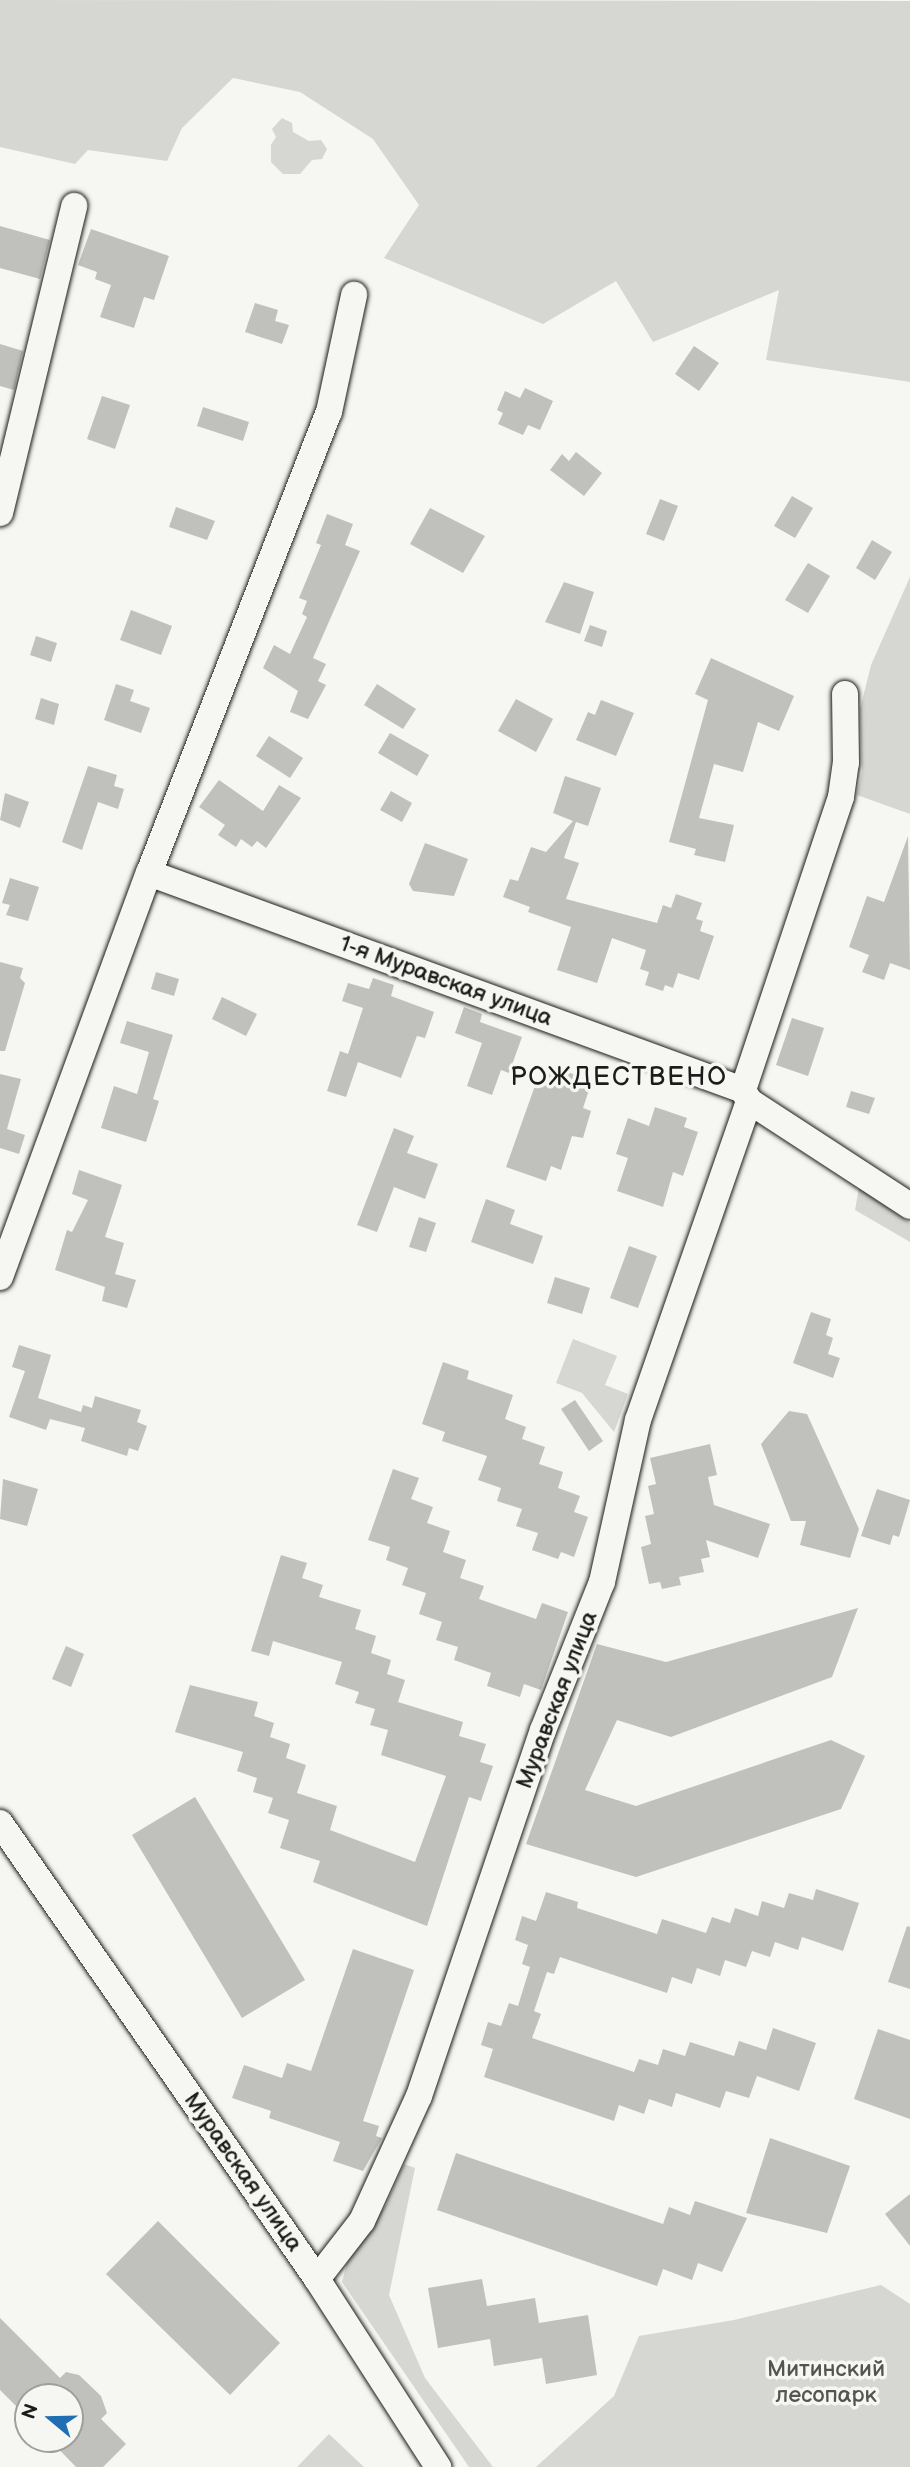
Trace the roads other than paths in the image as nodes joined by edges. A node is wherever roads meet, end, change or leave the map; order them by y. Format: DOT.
graph roads {
  1 [pos="75,206"];
  2 [pos="354,295"];
  3 [pos="0,513"];
  4 [pos="845,694"];
  5 [pos="149,873"];
  6 [pos="746,1096"];
  7 [pos="910,1206"];
  8 [pos="0,1277"];
  9 [pos="0,1823"];
  10 [pos="317,2280"];
  11 [pos="438,2467"];
  1 -- 3 [label="street"];
  2 -- 5 [label="street"];
  4 -- 6 [label="street"];
  5 -- 6 [label="street, 1-я Муравская улица"];
  5 -- 8 [label="street"];
  6 -- 7 [label="street, 1-я Муравская улица"];
  6 -- 10 [label="street, Муравская улица"];
  9 -- 10 [label="street, Муравская улица"];
  10 -- 11 [label="street, Муравская улица"];
}
